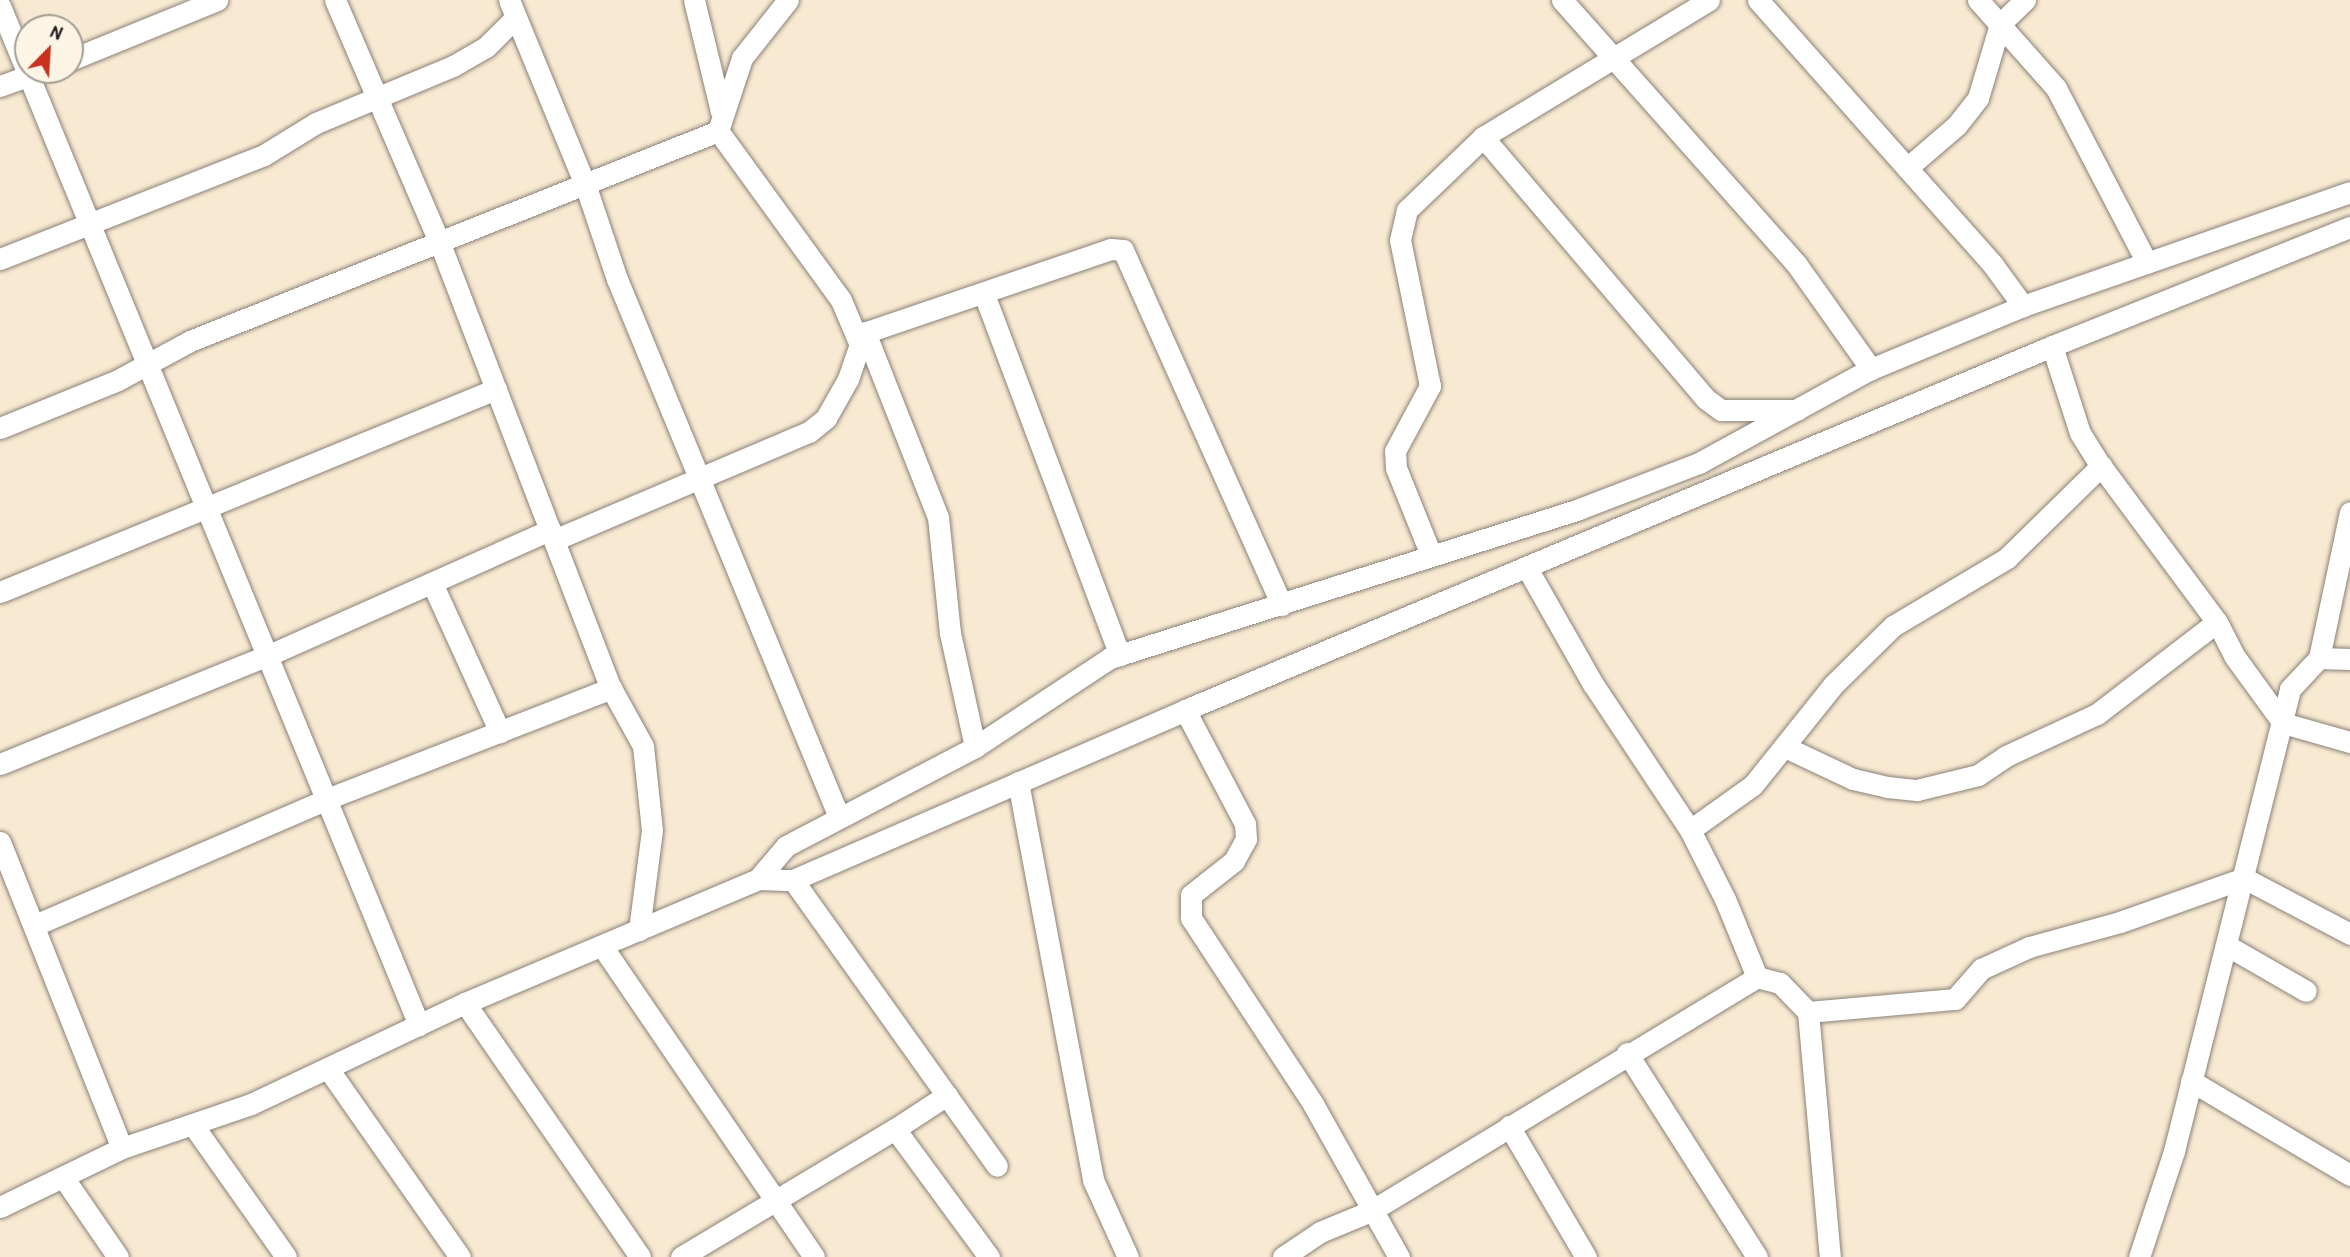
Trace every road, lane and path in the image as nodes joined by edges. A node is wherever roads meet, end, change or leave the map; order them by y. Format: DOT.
graph roads {
  1 [pos="217,0"];
  2 [pos="335,0"];
  3 [pos="694,0"];
  4 [pos="788,0"];
  5 [pos="1562,0"];
  6 [pos="1709,0"];
  7 [pos="1758,0"];
  8 [pos="1978,0"];
  9 [pos="2025,0"];
  10 [pos="0,6"];
  11 [pos="512,9"];
  12 [pos="2000,24"];
  13 [pos="14,32"];
  14 [pos="84,54"];
  15 [pos="1612,61"];
  16 [pos="40,84"];
  17 [pos="377,100"];
  18 [pos="719,121"];
  19 [pos="1483,137"];
  20 [pos="1907,168"];
  21 [pos="585,184"];
  22 [pos="2350,192"];
  23 [pos="90,222"];
  24 [pos="2350,227"];
  25 [pos="439,241"];
  26 [pos="0,259"];
  27 [pos="2147,263"];
  28 [pos="984,294"];
  29 [pos="2023,306"];
  30 [pos="862,333"];
  31 [pos="2052,346"];
  32 [pos="149,363"];
  33 [pos="1871,369"];
  34 [pos="496,389"];
  35 [pos="1802,410"];
  36 [pos="0,428"];
  37 [pos="2101,466"];
  38 [pos="702,479"];
  39 [pos="209,509"];
  40 [pos="2350,512"];
  41 [pos="552,535"];
  42 [pos="1431,555"];
  43 [pos="1527,568"];
  44 [pos="432,583"];
  45 [pos="0,592"];
  46 [pos="1282,605"];
  47 [pos="2217,622"];
  48 [pos="269,655"];
  49 [pos="1120,655"];
  50 [pos="2319,658"];
  51 [pos="2350,659"];
  52 [pos="611,688"];
  53 [pos="1185,709"];
  54 [pos="2283,723"];
  55 [pos="500,732"];
  56 [pos="2350,742"];
  57 [pos="975,747"];
  58 [pos="1786,747"];
  59 [pos="0,764"];
  60 [pos="1018,782"];
  61 [pos="327,799"];
  62 [pos="839,817"];
  63 [pos="1690,830"];
  64 [pos="0,842"];
  65 [pos="758,878"];
  66 [pos="2244,878"];
  67 [pos="793,880"];
  68 [pos="35,925"];
  69 [pos="639,930"];
  70 [pos="2350,934"];
  71 [pos="2227,945"];
  72 [pos="602,946"];
  73 [pos="1757,977"];
  74 [pos="2306,991"];
  75 [pos="465,1003"];
  76 [pos="1808,1012"];
  77 [pos="419,1025"];
  78 [pos="1627,1053"];
  79 [pos="329,1070"];
  80 [pos="2191,1081"];
  81 [pos="947,1096"];
  82 [pos="193,1125"];
  83 [pos="1509,1126"];
  84 [pos="895,1129"];
  85 [pos="122,1148"];
  86 [pos="997,1166"];
  87 [pos="2350,1175"];
  88 [pos="63,1177"];
  89 [pos="772,1200"];
  90 [pos="0,1207"];
  91 [pos="1371,1211"];
  92 [pos="118,1257"];
  93 [pos="286,1257"];
  94 [pos="460,1257"];
  95 [pos="640,1257"];
  96 [pos="681,1257"];
  97 [pos="814,1257"];
  98 [pos="989,1257"];
  99 [pos="1128,1257"];
  100 [pos="1283,1257"];
  101 [pos="1399,1257"];
  102 [pos="1586,1257"];
  103 [pos="1757,1257"];
  104 [pos="1830,1257"];
  105 [pos="2139,1257"];
  1 -- 14 [label="street"];
  2 -- 17 [label="street"];
  3 -- 18 [label="street"];
  4 -- 18 [label="street"];
  5 -- 15 [label="street"];
  6 -- 15 [label="street"];
  7 -- 20 [label="street"];
  8 -- 12 [label="street"];
  9 -- 12 [label="street"];
  10 -- 13 [label="street"];
  11 -- 17 [label="street"];
  11 -- 21 [label="street"];
  12 -- 20 [label="street"];
  12 -- 27 [label="street"];
  15 -- 19 [label="street"];
  15 -- 33 [label="street"];
  16 -- 23 [label="street"];
  17 -- 23 [label="street"];
  17 -- 25 [label="street"];
  18 -- 21 [label="street"];
  18 -- 30 [label="street"];
  19 -- 35 [label="street"];
  19 -- 42 [label="street"];
  20 -- 29 [label="street"];
  21 -- 25 [label="street"];
  21 -- 38 [label="street"];
  22 -- 27 [label="street"];
  23 -- 26 [label="street"];
  23 -- 32 [label="street"];
  24 -- 31 [label="street"];
  25 -- 32 [label="street"];
  25 -- 34 [label="street"];
  27 -- 29 [label="street"];
  28 -- 30 [label="street"];
  28 -- 46 [label="street"];
  28 -- 49 [label="street"];
  29 -- 33 [label="street"];
  30 -- 38 [label="street"];
  30 -- 57 [label="street"];
  31 -- 37 [label="street"];
  31 -- 43 [label="street"];
  32 -- 36 [label="street"];
  32 -- 39 [label="street"];
  33 -- 35 [label="street"];
  34 -- 39 [label="street"];
  34 -- 41 [label="street"];
  35 -- 42 [label="street"];
  37 -- 47 [label="street"];
  37 -- 58 [label="street"];
  38 -- 41 [label="street"];
  38 -- 62 [label="street"];
  39 -- 45 [label="street"];
  39 -- 48 [label="street"];
  40 -- 50 [label="street"];
  41 -- 44 [label="street"];
  41 -- 52 [label="street"];
  42 -- 46 [label="street"];
  43 -- 53 [label="street"];
  43 -- 63 [label="street"];
  44 -- 48 [label="street"];
  44 -- 55 [label="street"];
  46 -- 49 [label="street"];
  47 -- 54 [label="street"];
  47 -- 58 [label="street"];
  48 -- 59 [label="street"];
  48 -- 61 [label="street"];
  49 -- 57 [label="street"];
  50 -- 51 [label="street"];
  50 -- 54 [label="street"];
  52 -- 55 [label="street"];
  52 -- 69 [label="street"];
  53 -- 60 [label="street"];
  53 -- 91 [label="street"];
  54 -- 56 [label="street"];
  54 -- 66 [label="street"];
  55 -- 61 [label="street"];
  57 -- 62 [label="street"];
  58 -- 63 [label="street"];
  60 -- 67 [label="street"];
  60 -- 99 [label="street"];
  61 -- 68 [label="street"];
  61 -- 77 [label="street"];
  62 -- 65 [label="street"];
  63 -- 73 [label="street"];
  64 -- 68 [label="street"];
  65 -- 67 [label="street"];
  65 -- 69 [label="street"];
  66 -- 70 [label="street"];
  66 -- 71 [label="street"];
  66 -- 76 [label="street"];
  67 -- 81 [label="street"];
  68 -- 85 [label="street"];
  69 -- 72 [label="street"];
  71 -- 74 [label="street"];
  71 -- 80 [label="street"];
  72 -- 75 [label="street"];
  72 -- 89 [label="street"];
  73 -- 76 [label="street"];
  73 -- 78 [label="street"];
  75 -- 77 [label="street"];
  75 -- 95 [label="street"];
  76 -- 104 [label="street"];
  77 -- 79 [label="street"];
  78 -- 83 [label="street"];
  78 -- 103 [label="street"];
  79 -- 82 [label="street"];
  79 -- 94 [label="street"];
  80 -- 87 [label="street"];
  80 -- 105 [label="street"];
  81 -- 84 [label="street"];
  81 -- 86 [label="street"];
  82 -- 85 [label="street"];
  82 -- 93 [label="street"];
  83 -- 91 [label="street"];
  83 -- 102 [label="street"];
  84 -- 89 [label="street"];
  84 -- 98 [label="street"];
  85 -- 88 [label="street"];
  88 -- 90 [label="street"];
  88 -- 92 [label="street"];
  89 -- 96 [label="street"];
  89 -- 97 [label="street"];
  91 -- 100 [label="street"];
  91 -- 101 [label="street"];
}
